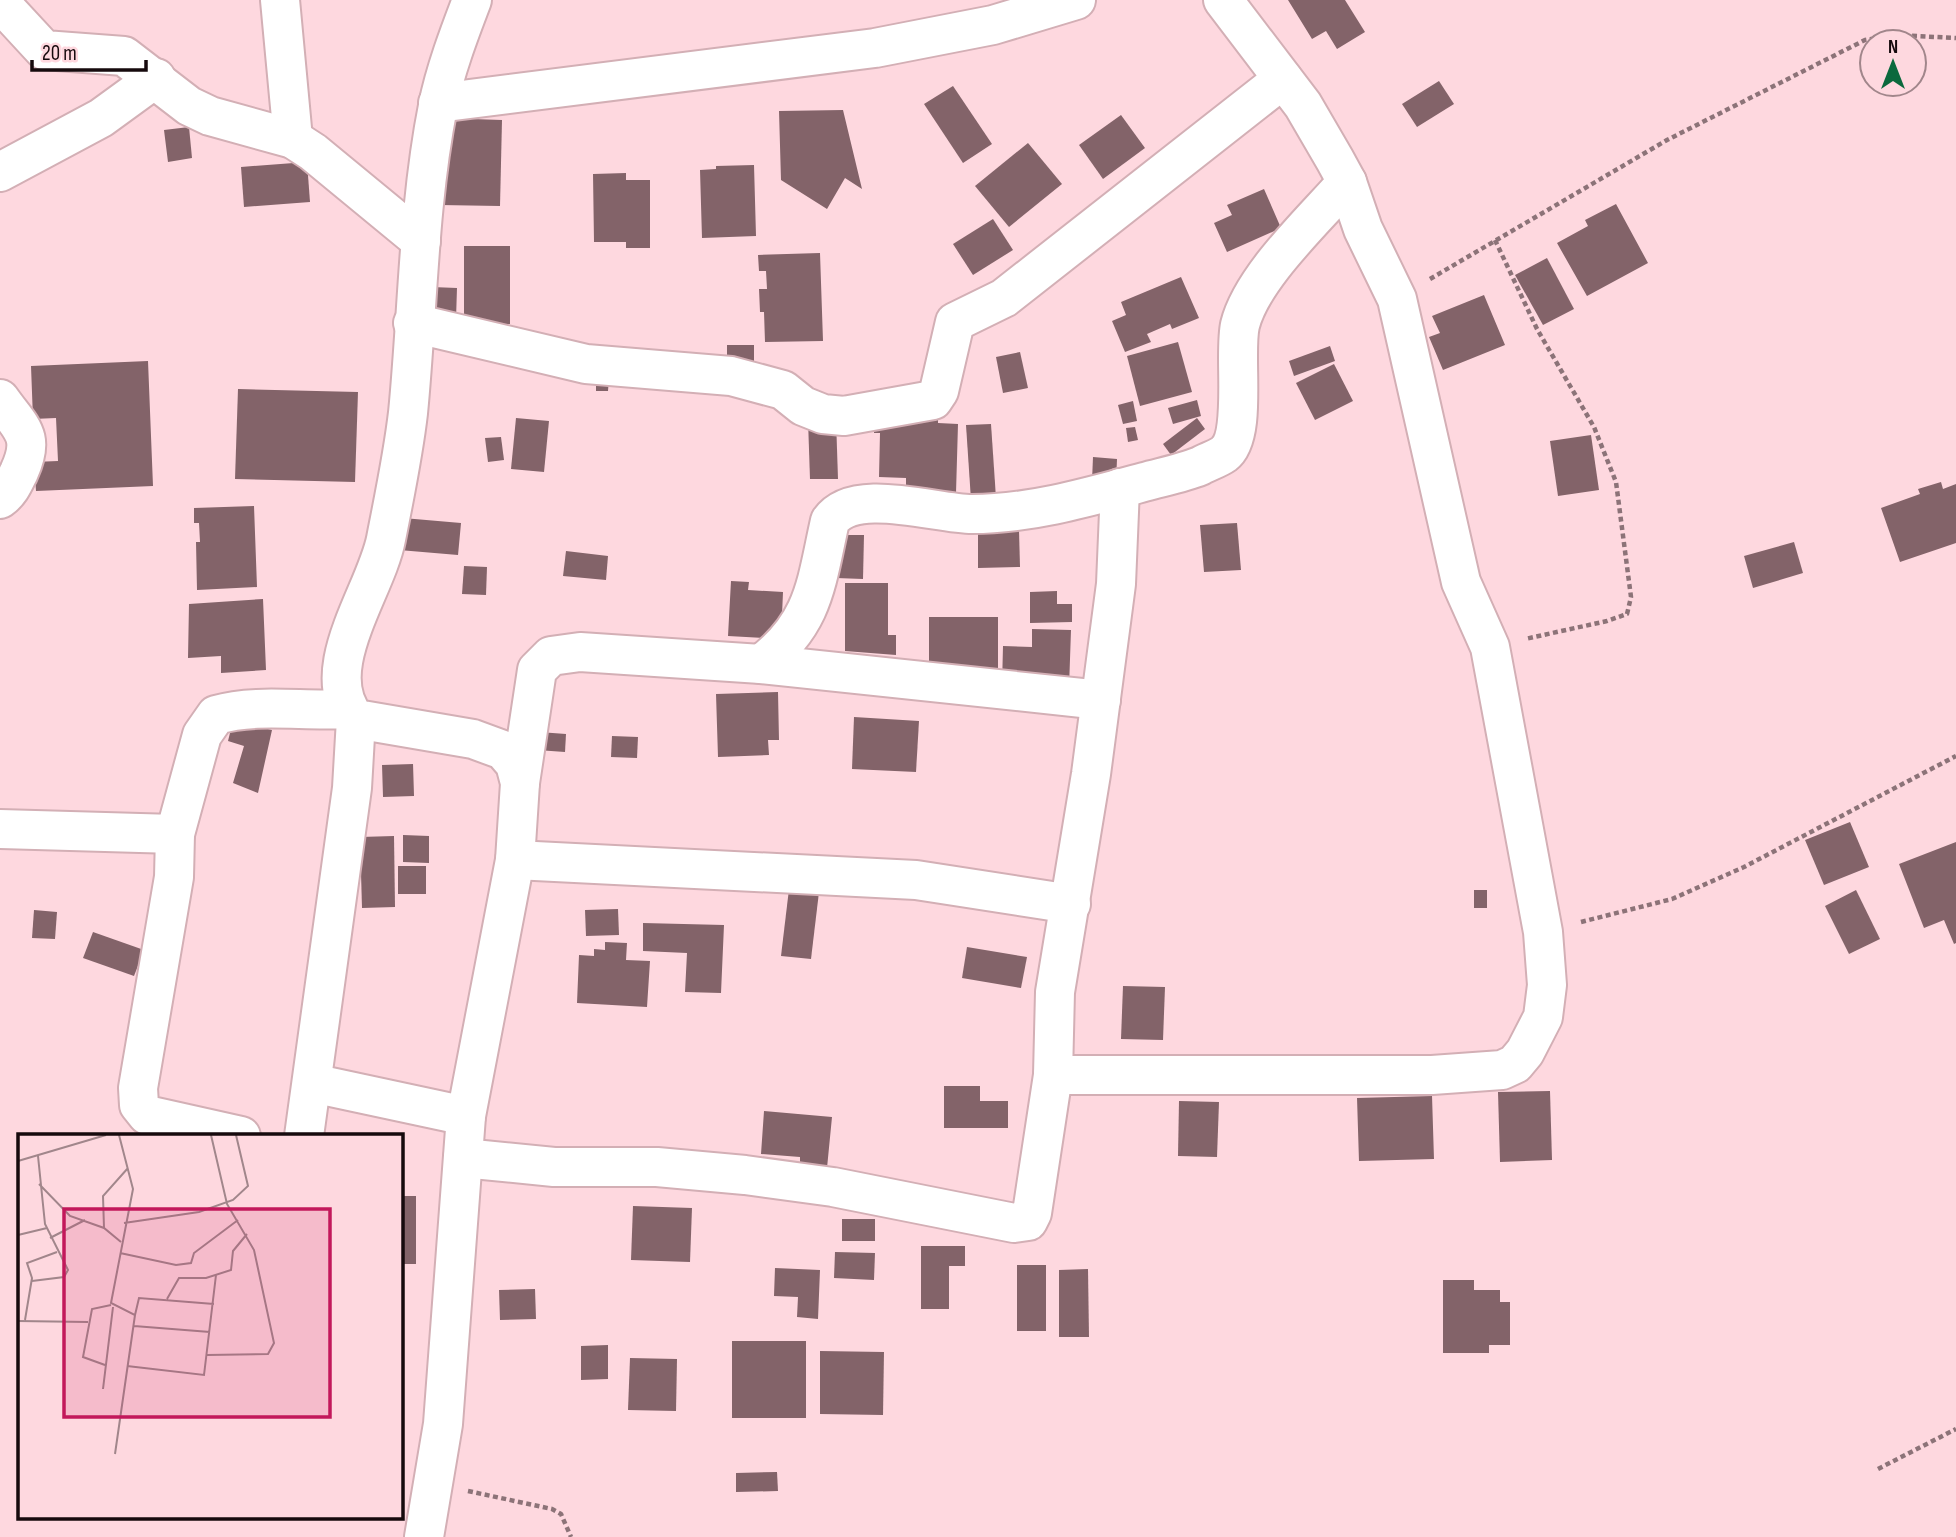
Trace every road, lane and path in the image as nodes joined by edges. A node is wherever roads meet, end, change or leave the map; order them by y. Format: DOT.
graph roads {
  1 [pos="3,0"];
  2 [pos="280,0"];
  3 [pos="472,0"];
  4 [pos="1076,0"];
  5 [pos="1223,0"];
  6 [pos="1956,38"];
  7 [pos="156,78"];
  8 [pos="1283,79"];
  9 [pos="438,103"];
  10 [pos="293,139"];
  11 [pos="0,172"];
  12 [pos="1347,182"];
  13 [pos="1495,240"];
  14 [pos="421,241"];
  15 [pos="1397,299"];
  16 [pos="412,323"];
  17 [pos="0,399"];
  18 [pos="1120,488"];
  19 [pos="0,499"];
  20 [pos="1490,647"];
  21 [pos="761,664"];
  22 [pos="1101,700"];
  23 [pos="352,714"];
  24 [pos="1956,756"];
  25 [pos="520,782"];
  26 [pos="0,829"];
  27 [pos="175,834"];
  28 [pos="515,860"];
  29 [pos="1071,904"];
  30 [pos="1543,932"];
  31 [pos="1053,1075"];
  32 [pos="312,1083"];
  33 [pos="466,1116"];
  34 [pos="232,1134"];
  35 [pos="304,1134"];
  36 [pos="463,1158"];
  37 [pos="1956,1429"];
  38 [pos="1878,1469"];
  39 [pos="433,1495"];
  40 [pos="424,1537"];
  41 [pos="571,1537"];
  1 -- 7 [label="street"];
  2 -- 10 [label="street"];
  3 -- 9 [label="street"];
  4 -- 9 [label="street"];
  5 -- 8 [label="street"];
  6 -- 13 [label="path"];
  7 -- 10 [label="street"];
  7 -- 11 [label="street"];
  8 -- 12 [label="street"];
  8 -- 16 [label="street"];
  9 -- 14 [label="street"];
  10 -- 14 [label="street"];
  12 -- 15 [label="street"];
  12 -- 18 [label="street"];
  13 -- 15 [label="path"];
  13 -- 20 [label="path"];
  14 -- 16 [label="street"];
  15 -- 20 [label="street"];
  16 -- 23 [label="street"];
  17 -- 19 [label="street"];
  18 -- 21 [label="street"];
  18 -- 22 [label="street"];
  20 -- 30 [label="street"];
  21 -- 22 [label="street"];
  21 -- 25 [label="street"];
  22 -- 29 [label="street"];
  23 -- 25 [label="street"];
  23 -- 27 [label="street"];
  23 -- 32 [label="street"];
  24 -- 30 [label="path"];
  25 -- 28 [label="street"];
  26 -- 27 [label="street"];
  27 -- 34 [label="street"];
  28 -- 29 [label="street"];
  28 -- 33 [label="street"];
  29 -- 31 [label="street"];
  30 -- 31 [label="street"];
  31 -- 36 [label="street"];
  32 -- 33 [label="street"];
  32 -- 35 [label="street"];
  33 -- 36 [label="street"];
  36 -- 39 [label="street"];
  37 -- 38 [label="path"];
  39 -- 40 [label="street"];
  39 -- 41 [label="path"];
}
